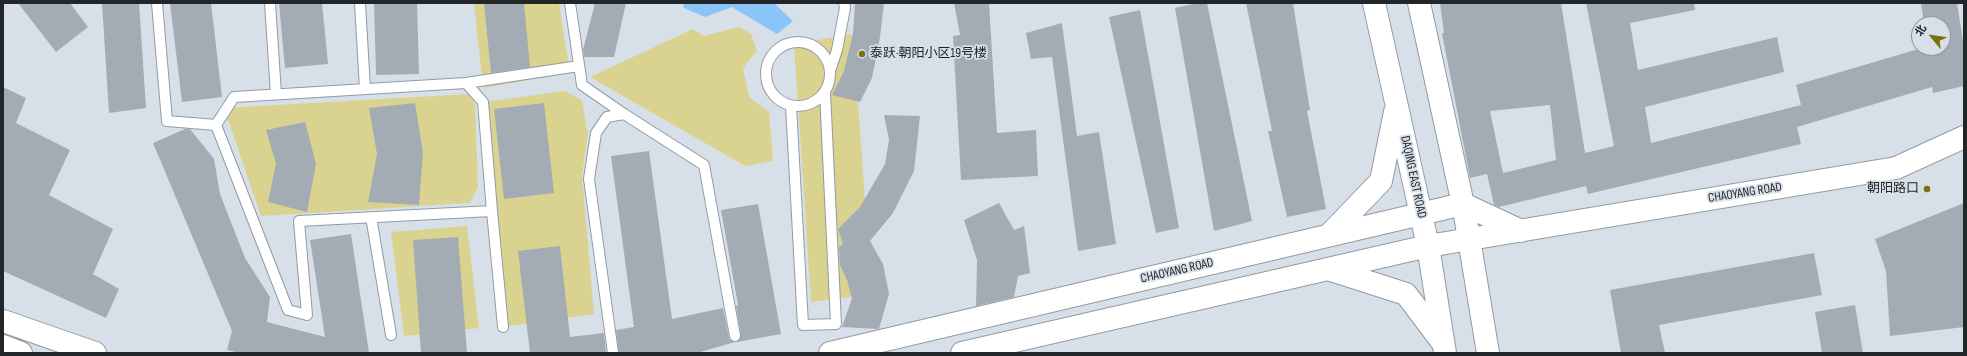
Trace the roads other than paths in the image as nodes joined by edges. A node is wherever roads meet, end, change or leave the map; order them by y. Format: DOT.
graph roads {
  1 [pos="157,3"];
  2 [pos="270,3"];
  3 [pos="360,3"];
  4 [pos="570,3"];
  5 [pos="844,3"];
  6 [pos="1374,3"];
  7 [pos="1420,3"];
  8 [pos="579,66"];
  9 [pos="830,71"];
  10 [pos="466,83"];
  11 [pos="365,89"];
  12 [pos="825,92"];
  13 [pos="276,94"];
  14 [pos="1396,103"];
  15 [pos="791,106"];
  16 [pos="624,114"];
  17 [pos="216,125"];
  18 [pos="1964,137"];
  19 [pos="1463,204"];
  20 [pos="492,211"];
  21 [pos="1421,213"];
  22 [pos="371,217"];
  23 [pos="1521,230"];
  24 [pos="1330,234"];
  25 [pos="1469,239"];
  26 [pos="1428,246"];
  27 [pos="1328,269"];
  28 [pos="3,321"];
  29 [pos="503,327"];
  30 [pos="391,335"];
  31 [pos="735,336"];
  32 [pos="3,346"];
  33 [pos="1444,349"];
  34 [pos="21,353"];
  35 [pos="95,353"];
  36 [pos="613,353"];
  37 [pos="830,353"];
  38 [pos="962,353"];
  39 [pos="1488,353"];
  1 -- 17 [label="lane"];
  2 -- 13 [label="lane"];
  3 -- 11 [label="lane"];
  4 -- 8 [label="lane"];
  5 -- 9 [label="lane"];
  6 -- 14 [label="main road, DAQING EAST ROAD"];
  7 -- 19 [label="main road"];
  8 -- 10 [label="lane"];
  8 -- 16 [label="lane"];
  9 -- 12 [label="lane"];
  9 -- 15 [label="lane"];
  10 -- 11 [label="lane"];
  10 -- 20 [label="lane"];
  11 -- 13 [label="lane"];
  12 -- 15 [label="lane"];
  12 -- 15 [label="lane"];
  13 -- 17 [label="lane"];
  14 -- 21 [label="main road, DAQING EAST ROAD"];
  14 -- 24 [label="main road"];
  16 -- 31 [label="lane"];
  16 -- 36 [label="lane"];
  17 -- 22 [label="lane"];
  18 -- 23 [label="main road, CHAOYANG ROAD"];
  19 -- 21 [label="main road, CHAOYANG ROAD"];
  19 -- 23 [label="main road"];
  19 -- 25 [label="main road"];
  20 -- 22 [label="lane"];
  20 -- 29 [label="lane"];
  21 -- 24 [label="main road, CHAOYANG ROAD"];
  21 -- 26 [label="main road, DAQING EAST ROAD"];
  22 -- 30 [label="lane"];
  23 -- 25 [label="main road, CHAOYANG ROAD"];
  24 -- 37 [label="main road, CHAOYANG ROAD"];
  25 -- 26 [label="main road, CHAOYANG ROAD"];
  25 -- 39 [label="main road"];
  26 -- 27 [label="main road, CHAOYANG ROAD"];
  26 -- 33 [label="main road, DAQING EAST ROAD"];
  27 -- 33 [label="main road"];
  27 -- 38 [label="main road, CHAOYANG ROAD"];
  28 -- 35 [label="main road"];
  32 -- 34 [label="main road"];
}
